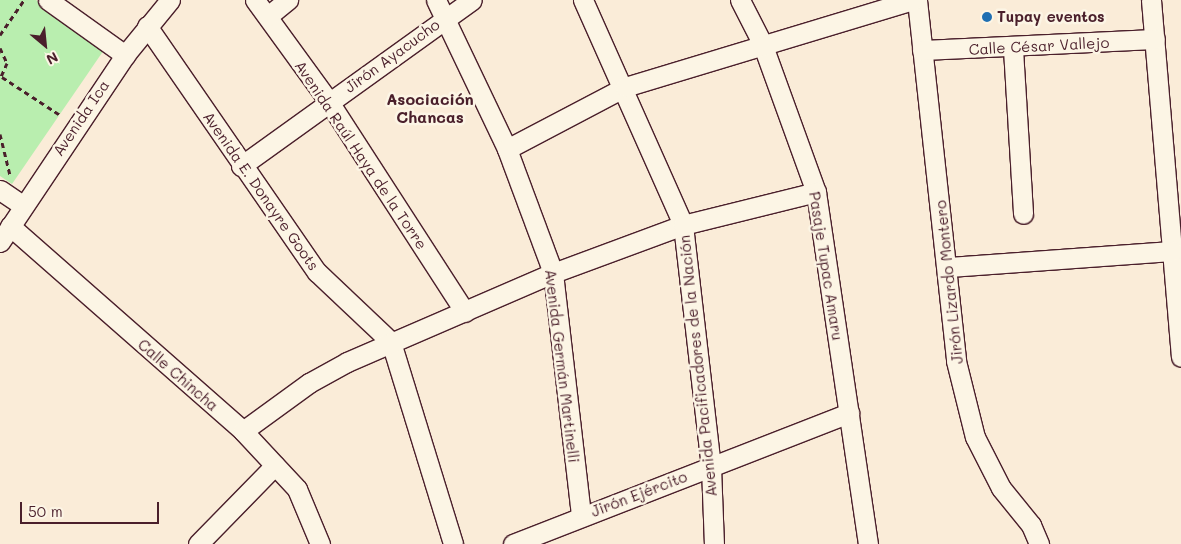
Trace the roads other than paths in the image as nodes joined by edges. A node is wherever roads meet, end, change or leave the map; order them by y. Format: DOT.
graph roads {
  1 [pos="48,0"];
  2 [pos="170,0"];
  3 [pos="255,0"];
  4 [pos="288,0"];
  5 [pos="436,0"];
  6 [pos="472,0"];
  7 [pos="583,0"];
  8 [pos="740,0"];
  9 [pos="913,0"];
  10 [pos="917,0"];
  11 [pos="1151,0"];
  12 [pos="268,16"];
  13 [pos="448,16"];
  14 [pos="147,26"];
  15 [pos="1155,39"];
  16 [pos="762,43"];
  17 [pos="1013,49"];
  18 [pos="922,50"];
  19 [pos="125,55"];
  20 [pos="625,87"];
  21 [pos="329,102"];
  22 [pos="507,149"];
  23 [pos="241,166"];
  24 [pos="6,187"];
  25 [pos="816,192"];
  26 [pos="22,205"];
  27 [pos="1023,214"];
  28 [pos="683,225"];
  29 [pos="5,234"];
  30 [pos="1172,251"];
  31 [pos="948,267"];
  32 [pos="553,273"];
  33 [pos="465,312"];
  34 [pos="391,342"];
  35 [pos="1181,357"];
  36 [pos="849,413"];
  37 [pos="243,431"];
  38 [pos="275,465"];
  39 [pos="711,467"];
  40 [pos="581,516"];
  41 [pos="198,544"];
  42 [pos="320,544"];
  43 [pos="452,544"];
  44 [pos="513,544"];
  45 [pos="714,544"];
  46 [pos="868,544"];
  47 [pos="1039,544"];
  1 -- 19 [label="street"];
  2 -- 14 [label="street, Avenida Ica"];
  3 -- 12 [label="street, Avenida Raúl Haya de la Torre"];
  4 -- 12 [label="street"];
  5 -- 13 [label="street, Avenida Germán Martinelli"];
  6 -- 13 [label="street, Jirón Ayacucho"];
  7 -- 20 [label="street, Avenida Pacificadores de la Nación"];
  8 -- 16 [label="street, Pasaje Tupac Amaru"];
  9 -- 16 [label="street"];
  10 -- 18 [label="street, Jirón Lizardo Montero"];
  11 -- 15 [label="street"];
  12 -- 21 [label="street, Avenida Raúl Haya de la Torre"];
  13 -- 21 [label="street, Jirón Ayacucho"];
  13 -- 22 [label="street, Avenida Germán Martinelli"];
  14 -- 19 [label="street, Avenida Ica"];
  14 -- 23 [label="street, Avenida E. Donayre Goots"];
  15 -- 17 [label="street, Calle César Vallejo"];
  15 -- 30 [label="street"];
  16 -- 20 [label="street"];
  16 -- 25 [label="street, Pasaje Tupac Amaru"];
  17 -- 18 [label="street, Calle César Vallejo"];
  17 -- 27 [label="street"];
  18 -- 31 [label="street, Jirón Lizardo Montero"];
  19 -- 26 [label="street, Avenida Ica"];
  20 -- 22 [label="street"];
  20 -- 28 [label="street, Avenida Pacificadores de la Nación"];
  21 -- 23 [label="street, Jirón Ayacucho"];
  21 -- 33 [label="street, Avenida Raúl Haya de la Torre"];
  22 -- 32 [label="street, Avenida Germán Martinelli"];
  23 -- 34 [label="street, Avenida E. Donayre Goots"];
  24 -- 26 [label="street"];
  25 -- 28 [label="street"];
  25 -- 36 [label="street, Pasaje Tupac Amaru"];
  26 -- 29 [label="street, Avenida Ica"];
  28 -- 32 [label="street"];
  28 -- 39 [label="street, Avenida Pacificadores de la Nación"];
  29 -- 37 [label="street, Calle Chincha"];
  30 -- 31 [label="street"];
  30 -- 35 [label="street"];
  31 -- 47 [label="street, Jirón Lizardo Montero"];
  32 -- 33 [label="street"];
  32 -- 40 [label="street, Avenida Germán Martinelli"];
  33 -- 34 [label="street"];
  34 -- 37 [label="street"];
  34 -- 43 [label="street, Avenida E. Donayre Goots"];
  36 -- 39 [label="street, Jirón Ejército"];
  36 -- 46 [label="street, Pasaje Tupac Amaru"];
  37 -- 38 [label="street, Calle Chincha"];
  38 -- 41 [label="street"];
  38 -- 42 [label="street, Calle Chincha"];
  39 -- 40 [label="street, Jirón Ejército"];
  39 -- 45 [label="street, Avenida Pacificadores de la Nación"];
  40 -- 44 [label="street, Jirón Ejército"];
}
